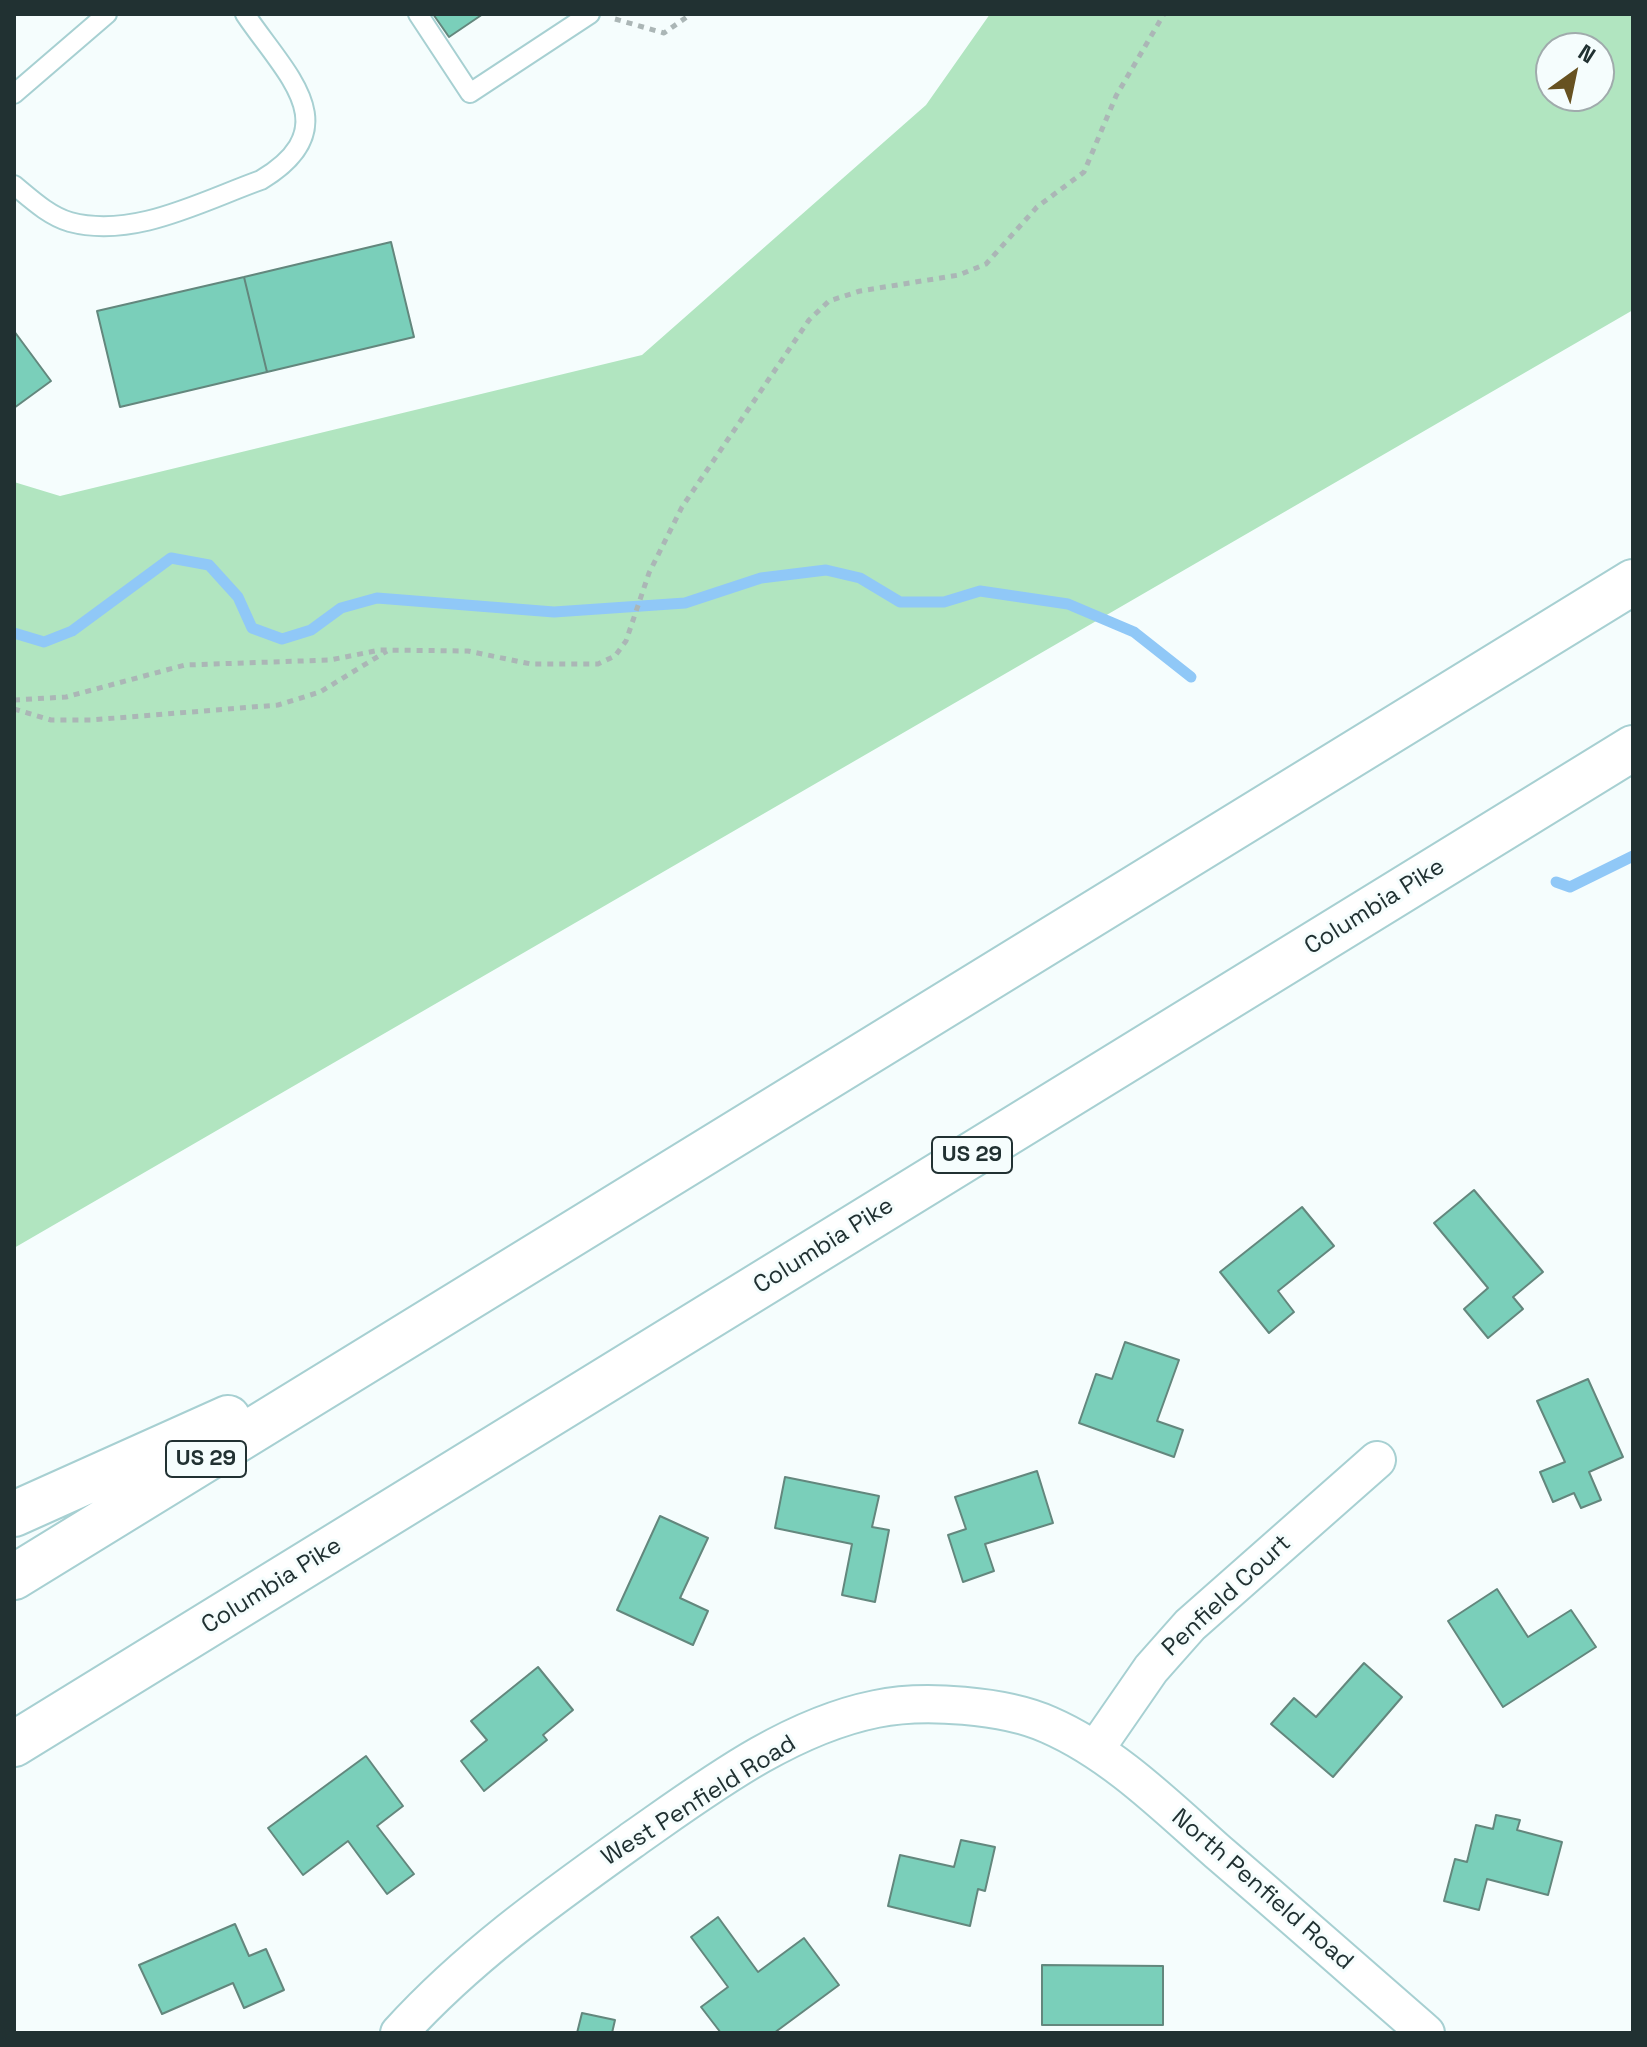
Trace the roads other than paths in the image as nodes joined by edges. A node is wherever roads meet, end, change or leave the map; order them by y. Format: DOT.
graph roads {
  1 [pos="107,14"];
  2 [pos="245,14"];
  3 [pos="418,14"];
  4 [pos="590,14"];
  5 [pos="14,94"];
  6 [pos="14,185"];
  7 [pos="1633,582"];
  8 [pos="1633,748"];
  9 [pos="398,1341"];
  10 [pos="1377,1460"];
  11 [pos="14,1514"];
  12 [pos="14,1577"];
  13 [pos="14,1744"];
  14 [pos="1095,1750"];
  15 [pos="399,2033"];
  16 [pos="1426,2033"];
  1 -- 5 [label="lane"];
  2 -- 6 [label="lane"];
  3 -- 4 [label="lane"];
  7 -- 9 [label="highway, US 29"];
  8 -- 13 [label="highway, Columbia Pike / US 29"];
  9 -- 11 [label="highway"];
  9 -- 12 [label="highway, US 29"];
  10 -- 14 [label="street, Penfield Court"];
  14 -- 15 [label="street, West Penfield Road"];
  14 -- 16 [label="street, North Penfield Road"];
}
